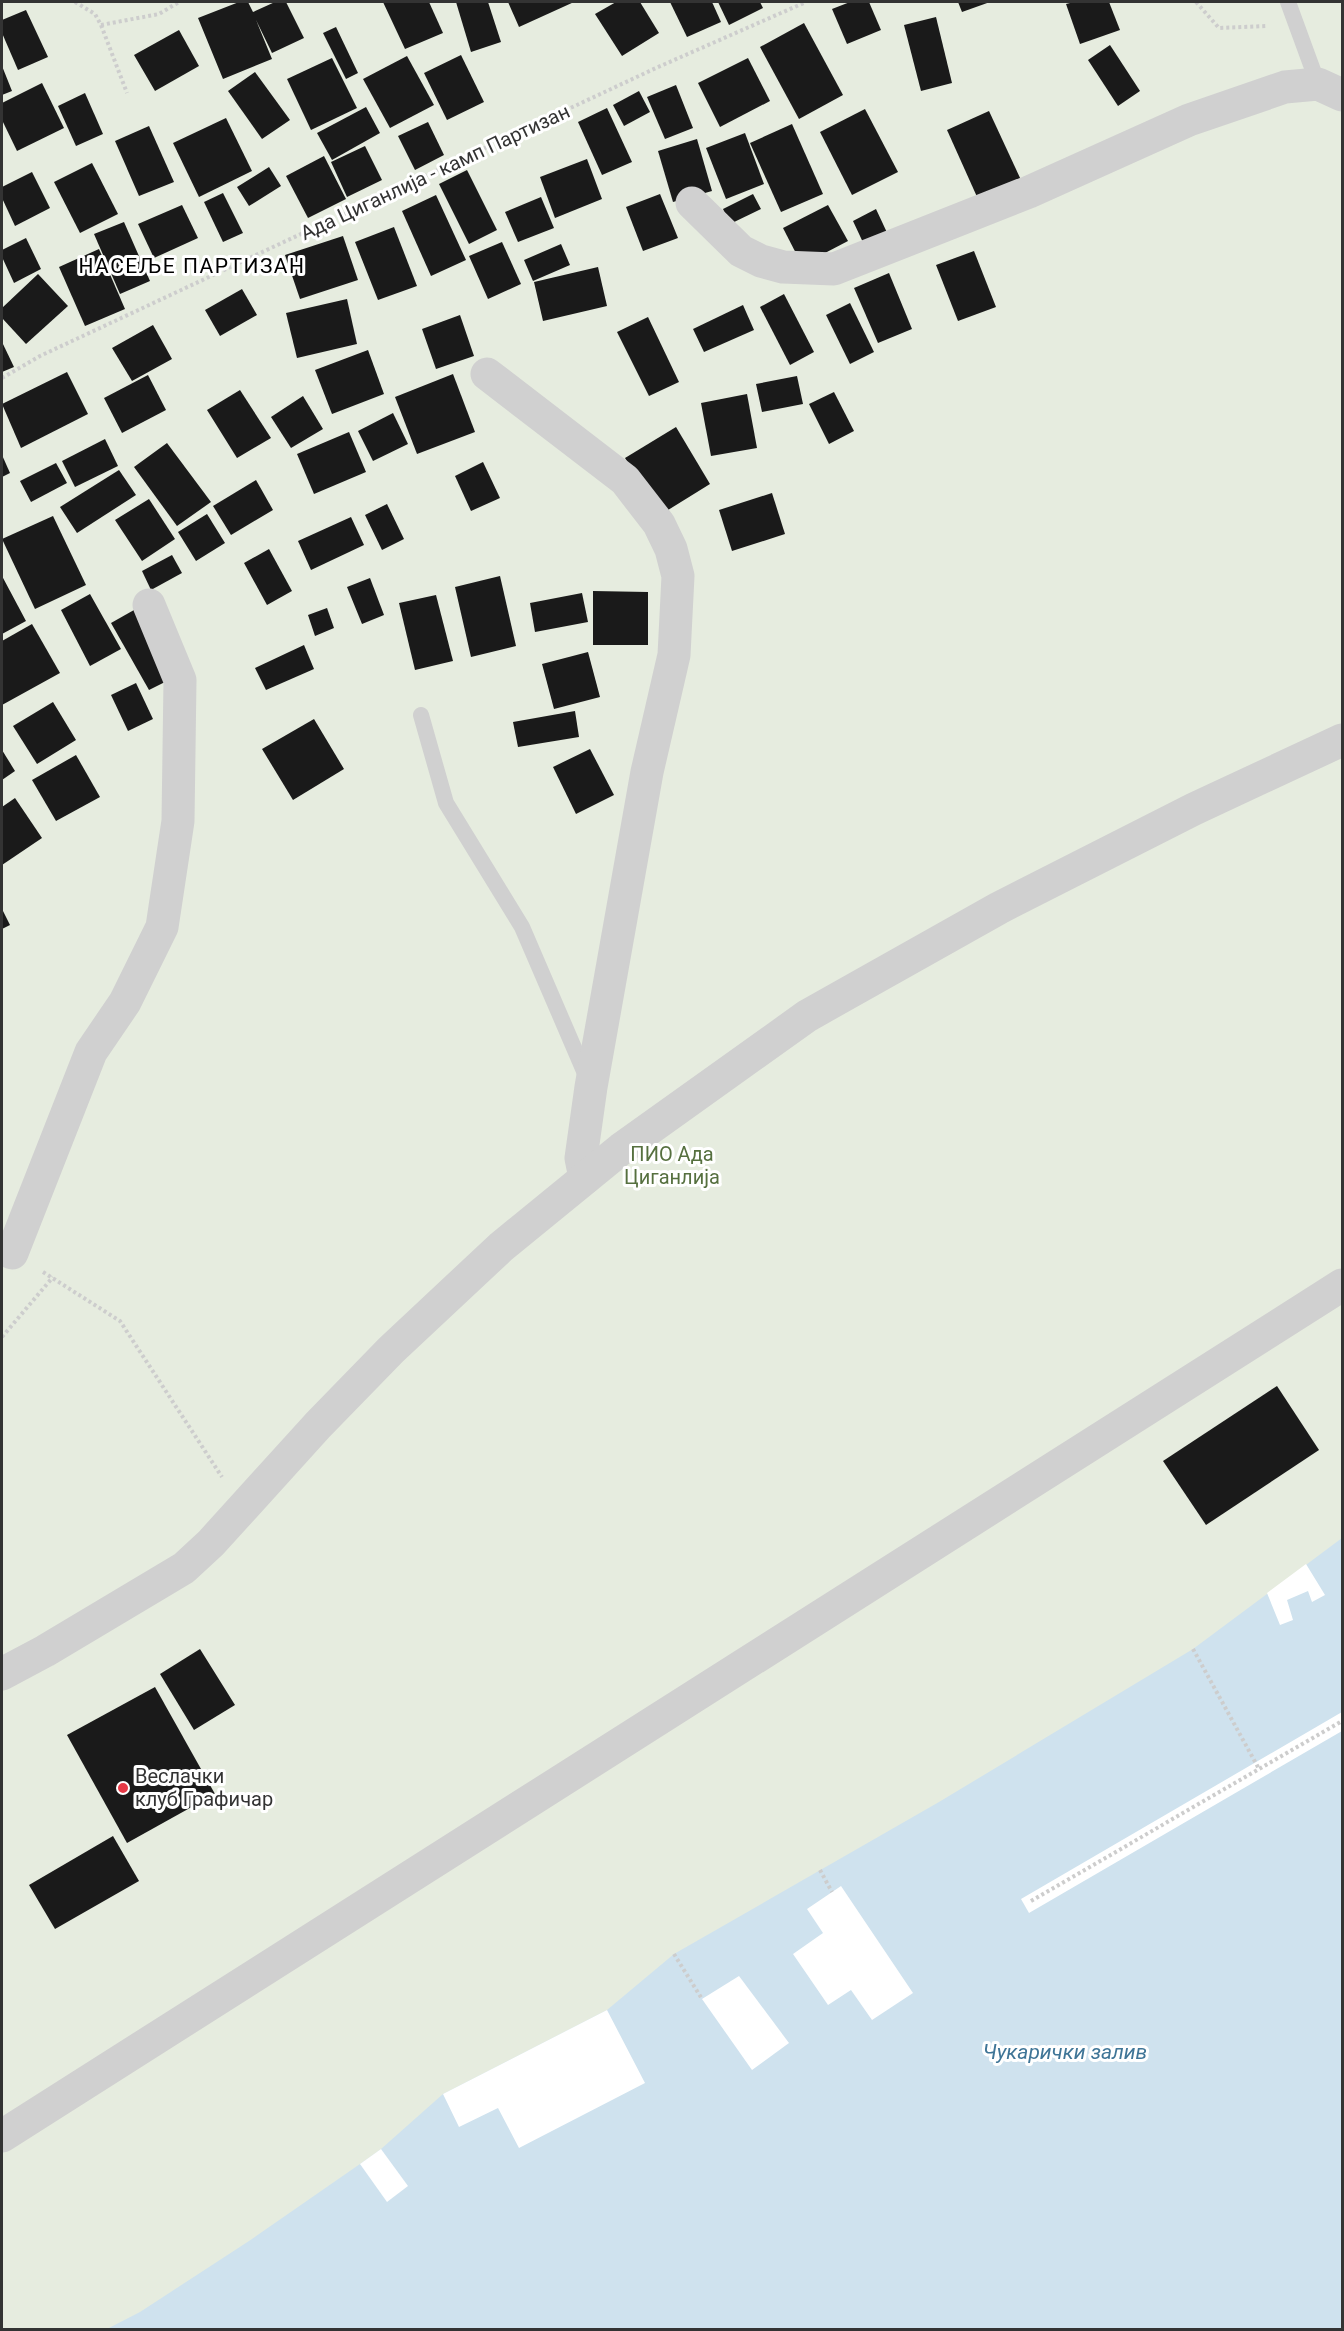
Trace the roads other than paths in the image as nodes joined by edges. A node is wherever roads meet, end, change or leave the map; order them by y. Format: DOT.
graph roads {
  1 [pos="1288,2"];
  2 [pos="1330,90"];
  3 [pos="692,203"];
  4 [pos="487,374"];
  5 [pos="148,605"];
  6 [pos="421,716"];
  7 [pos="1342,740"];
  8 [pos="591,1087"];
  9 [pos="585,1178"];
  10 [pos="12,1253"];
  11 [pos="1342,1285"];
  12 [pos="2,1674"];
  13 [pos="2,2136"];
  1 -- 2 [label="lane"];
  2 -- 3 [label="street"];
  4 -- 8 [label="street"];
  5 -- 10 [label="street"];
  6 -- 8 [label="lane"];
  7 -- 9 [label="street"];
  8 -- 9 [label="street"];
  9 -- 12 [label="street"];
  11 -- 13 [label="street"];
}
